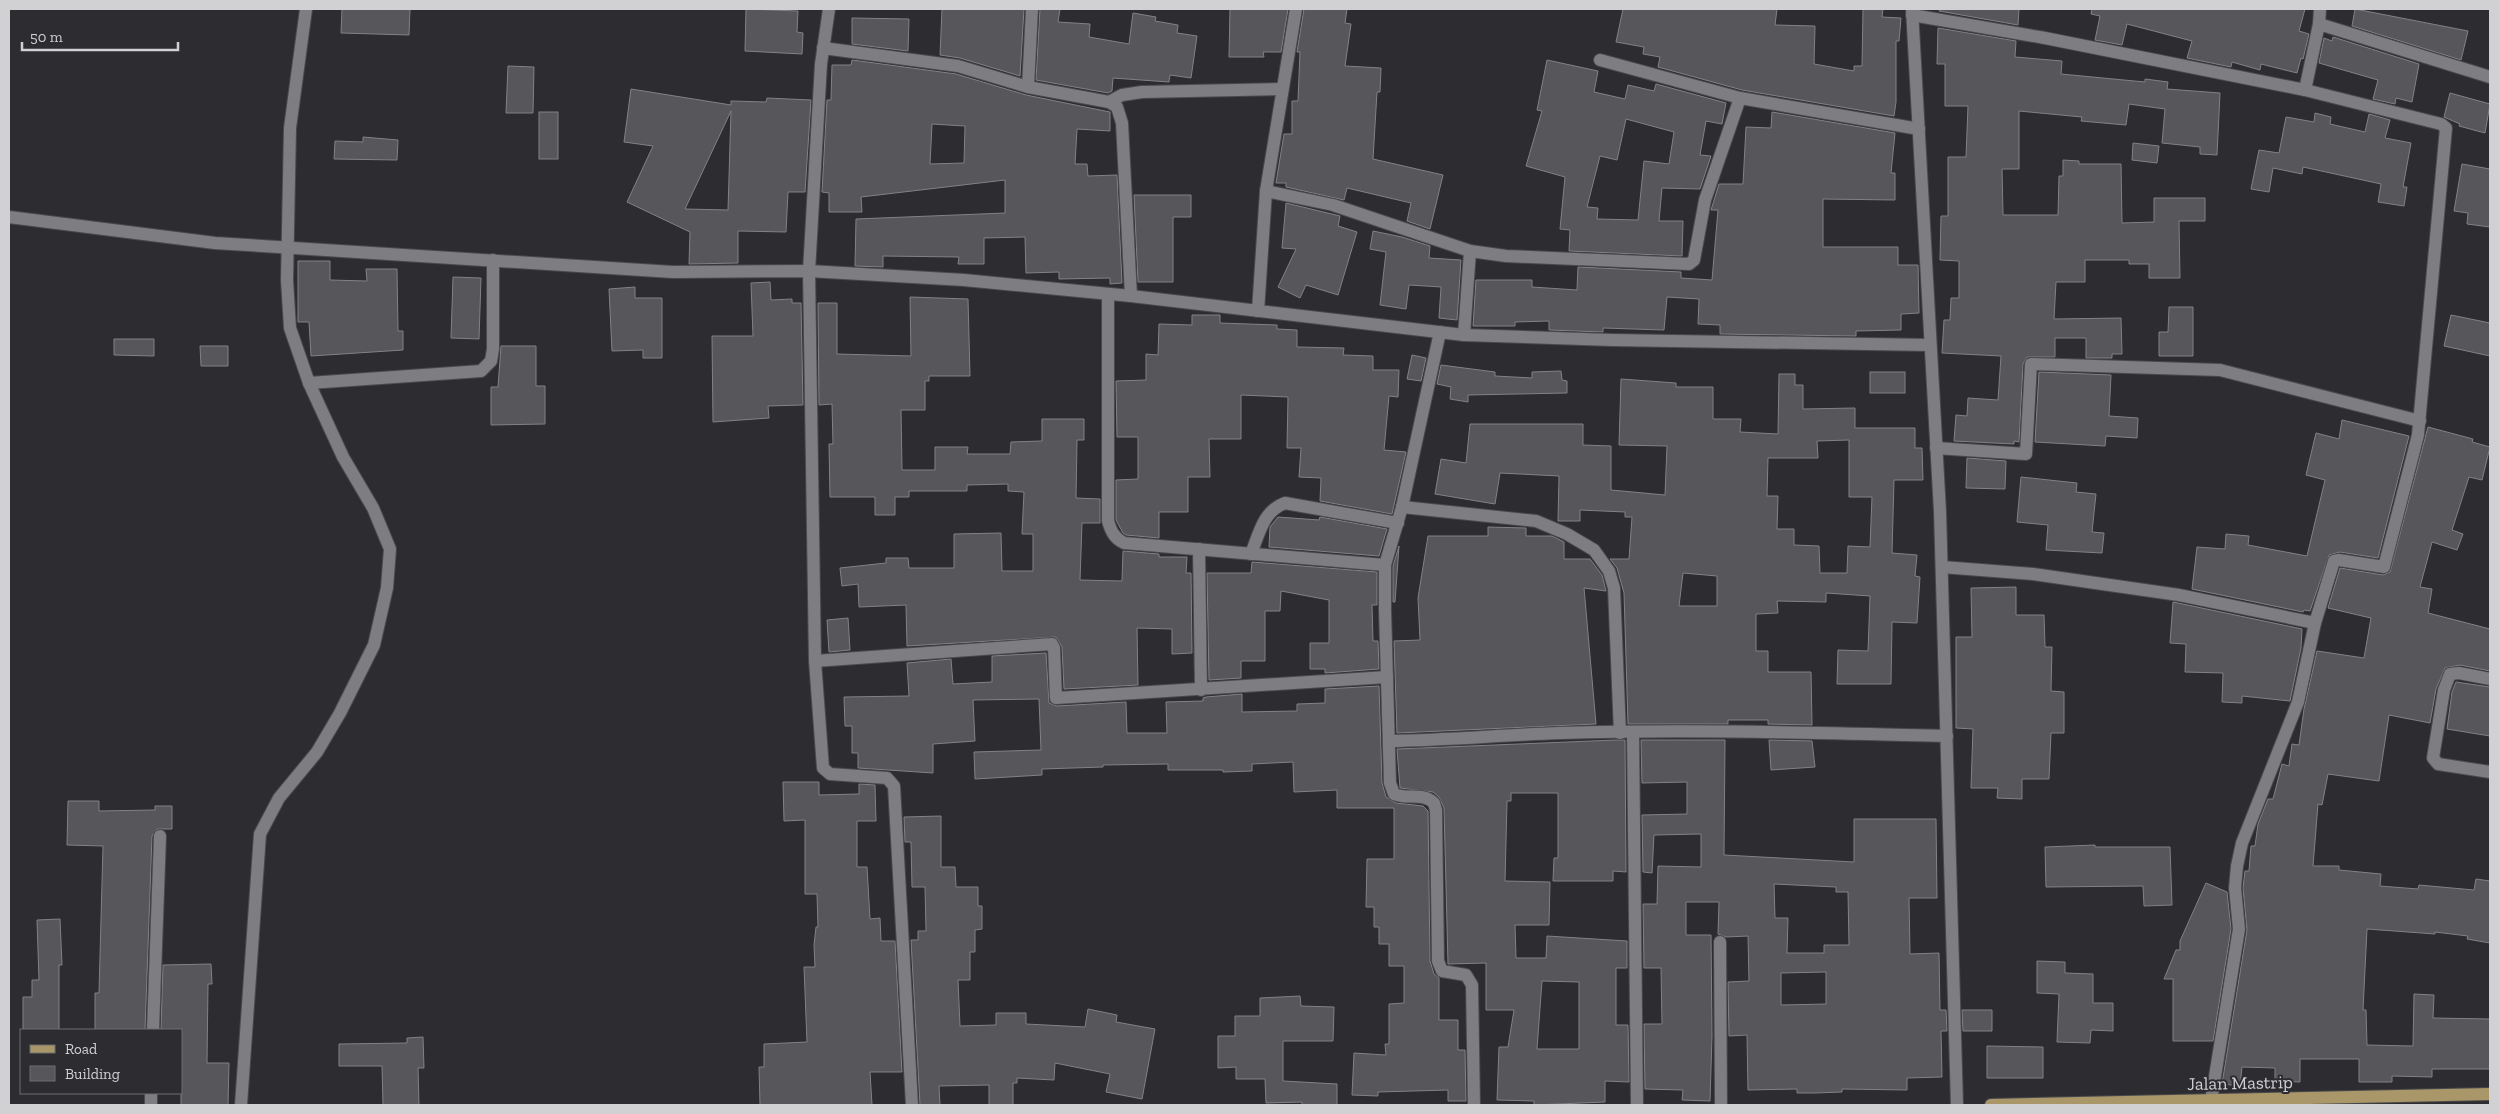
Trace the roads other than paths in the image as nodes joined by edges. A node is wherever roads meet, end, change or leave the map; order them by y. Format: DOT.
graph roads {
  1 [pos="306,9"];
  2 [pos="829,9"];
  3 [pos="1032,9"];
  4 [pos="1296,9"];
  5 [pos="2320,9"];
  6 [pos="1912,12"];
  7 [pos="2319,24"];
  8 [pos="823,48"];
  9 [pos="1600,60"];
  10 [pos="2490,77"];
  11 [pos="1028,87"];
  12 [pos="1282,89"];
  13 [pos="2305,90"];
  14 [pos="1740,98"];
  15 [pos="1109,102"];
  16 [pos="1919,129"];
  17 [pos="1266,191"];
  18 [pos="9,217"];
  19 [pos="289,248"];
  20 [pos="1470,252"];
  21 [pos="494,260"];
  22 [pos="809,271"];
  23 [pos="1108,295"];
  24 [pos="1131,296"];
  25 [pos="1258,311"];
  26 [pos="1440,332"];
  27 [pos="1464,335"];
  28 [pos="1930,345"];
  29 [pos="309,383"];
  30 [pos="2420,421"];
  31 [pos="1936,448"];
  32 [pos="1402,507"];
  33 [pos="1398,523"];
  34 [pos="1199,549"];
  35 [pos="1251,554"];
  36 [pos="1386,565"];
  37 [pos="1942,567"];
  38 [pos="2315,623"];
  39 [pos="815,661"];
  40 [pos="1387,677"];
  41 [pos="2490,679"];
  42 [pos="1201,690"];
  43 [pos="1620,733"];
  44 [pos="1634,733"];
  45 [pos="1947,736"];
  46 [pos="1390,741"];
  47 [pos="2490,772"];
  48 [pos="160,836"];
  49 [pos="1720,942"];
  50 [pos="153,1029"];
  51 [pos="2490,1094"];
  52 [pos="2211,1101"];
  53 [pos="241,1105"];
  54 [pos="912,1105"];
  55 [pos="1474,1105"];
  56 [pos="1637,1105"];
  57 [pos="1721,1105"];
  58 [pos="1957,1105"];
  59 [pos="1991,1105"];
  1 -- 19 [label="street"];
  2 -- 8 [label="street"];
  3 -- 11 [label="street"];
  4 -- 12 [label="street"];
  5 -- 7 [label="street"];
  6 -- 13 [label="street"];
  6 -- 16 [label="street"];
  7 -- 10 [label="street"];
  7 -- 13 [label="street"];
  8 -- 11 [label="street"];
  8 -- 22 [label="street"];
  9 -- 14 [label="street"];
  11 -- 15 [label="street"];
  12 -- 15 [label="street"];
  12 -- 17 [label="street"];
  13 -- 30 [label="street"];
  14 -- 16 [label="street"];
  14 -- 20 [label="street"];
  15 -- 24 [label="street"];
  16 -- 28 [label="street"];
  17 -- 20 [label="street"];
  17 -- 25 [label="street"];
  18 -- 19 [label="street"];
  19 -- 21 [label="street"];
  19 -- 29 [label="street"];
  20 -- 27 [label="street"];
  21 -- 22 [label="street"];
  21 -- 29 [label="street"];
  22 -- 23 [label="street"];
  22 -- 39 [label="street"];
  23 -- 24 [label="street"];
  23 -- 34 [label="street"];
  24 -- 25 [label="street"];
  25 -- 26 [label="street"];
  26 -- 27 [label="street"];
  26 -- 32 [label="street"];
  27 -- 28 [label="street"];
  28 -- 31 [label="street"];
  29 -- 53 [label="street"];
  30 -- 31 [label="street"];
  30 -- 38 [label="street"];
  31 -- 37 [label="street"];
  32 -- 33 [label="street"];
  32 -- 43 [label="street"];
  33 -- 35 [label="street"];
  33 -- 36 [label="street"];
  34 -- 35 [label="street"];
  34 -- 42 [label="street"];
  35 -- 36 [label="street"];
  36 -- 40 [label="street"];
  37 -- 38 [label="street"];
  37 -- 45 [label="street"];
  38 -- 52 [label="street"];
  39 -- 42 [label="street"];
  39 -- 54 [label="street"];
  40 -- 42 [label="street"];
  40 -- 46 [label="street"];
  41 -- 47 [label="street"];
  43 -- 44 [label="street"];
  43 -- 46 [label="street"];
  44 -- 45 [label="street"];
  44 -- 56 [label="street"];
  45 -- 58 [label="street"];
  46 -- 55 [label="street"];
  48 -- 50 [label="street"];
  49 -- 57 [label="street"];
  51 -- 52 [label="main road, Jalan Mastrip"];
  52 -- 59 [label="main road, Jalan Mastrip"];
}
